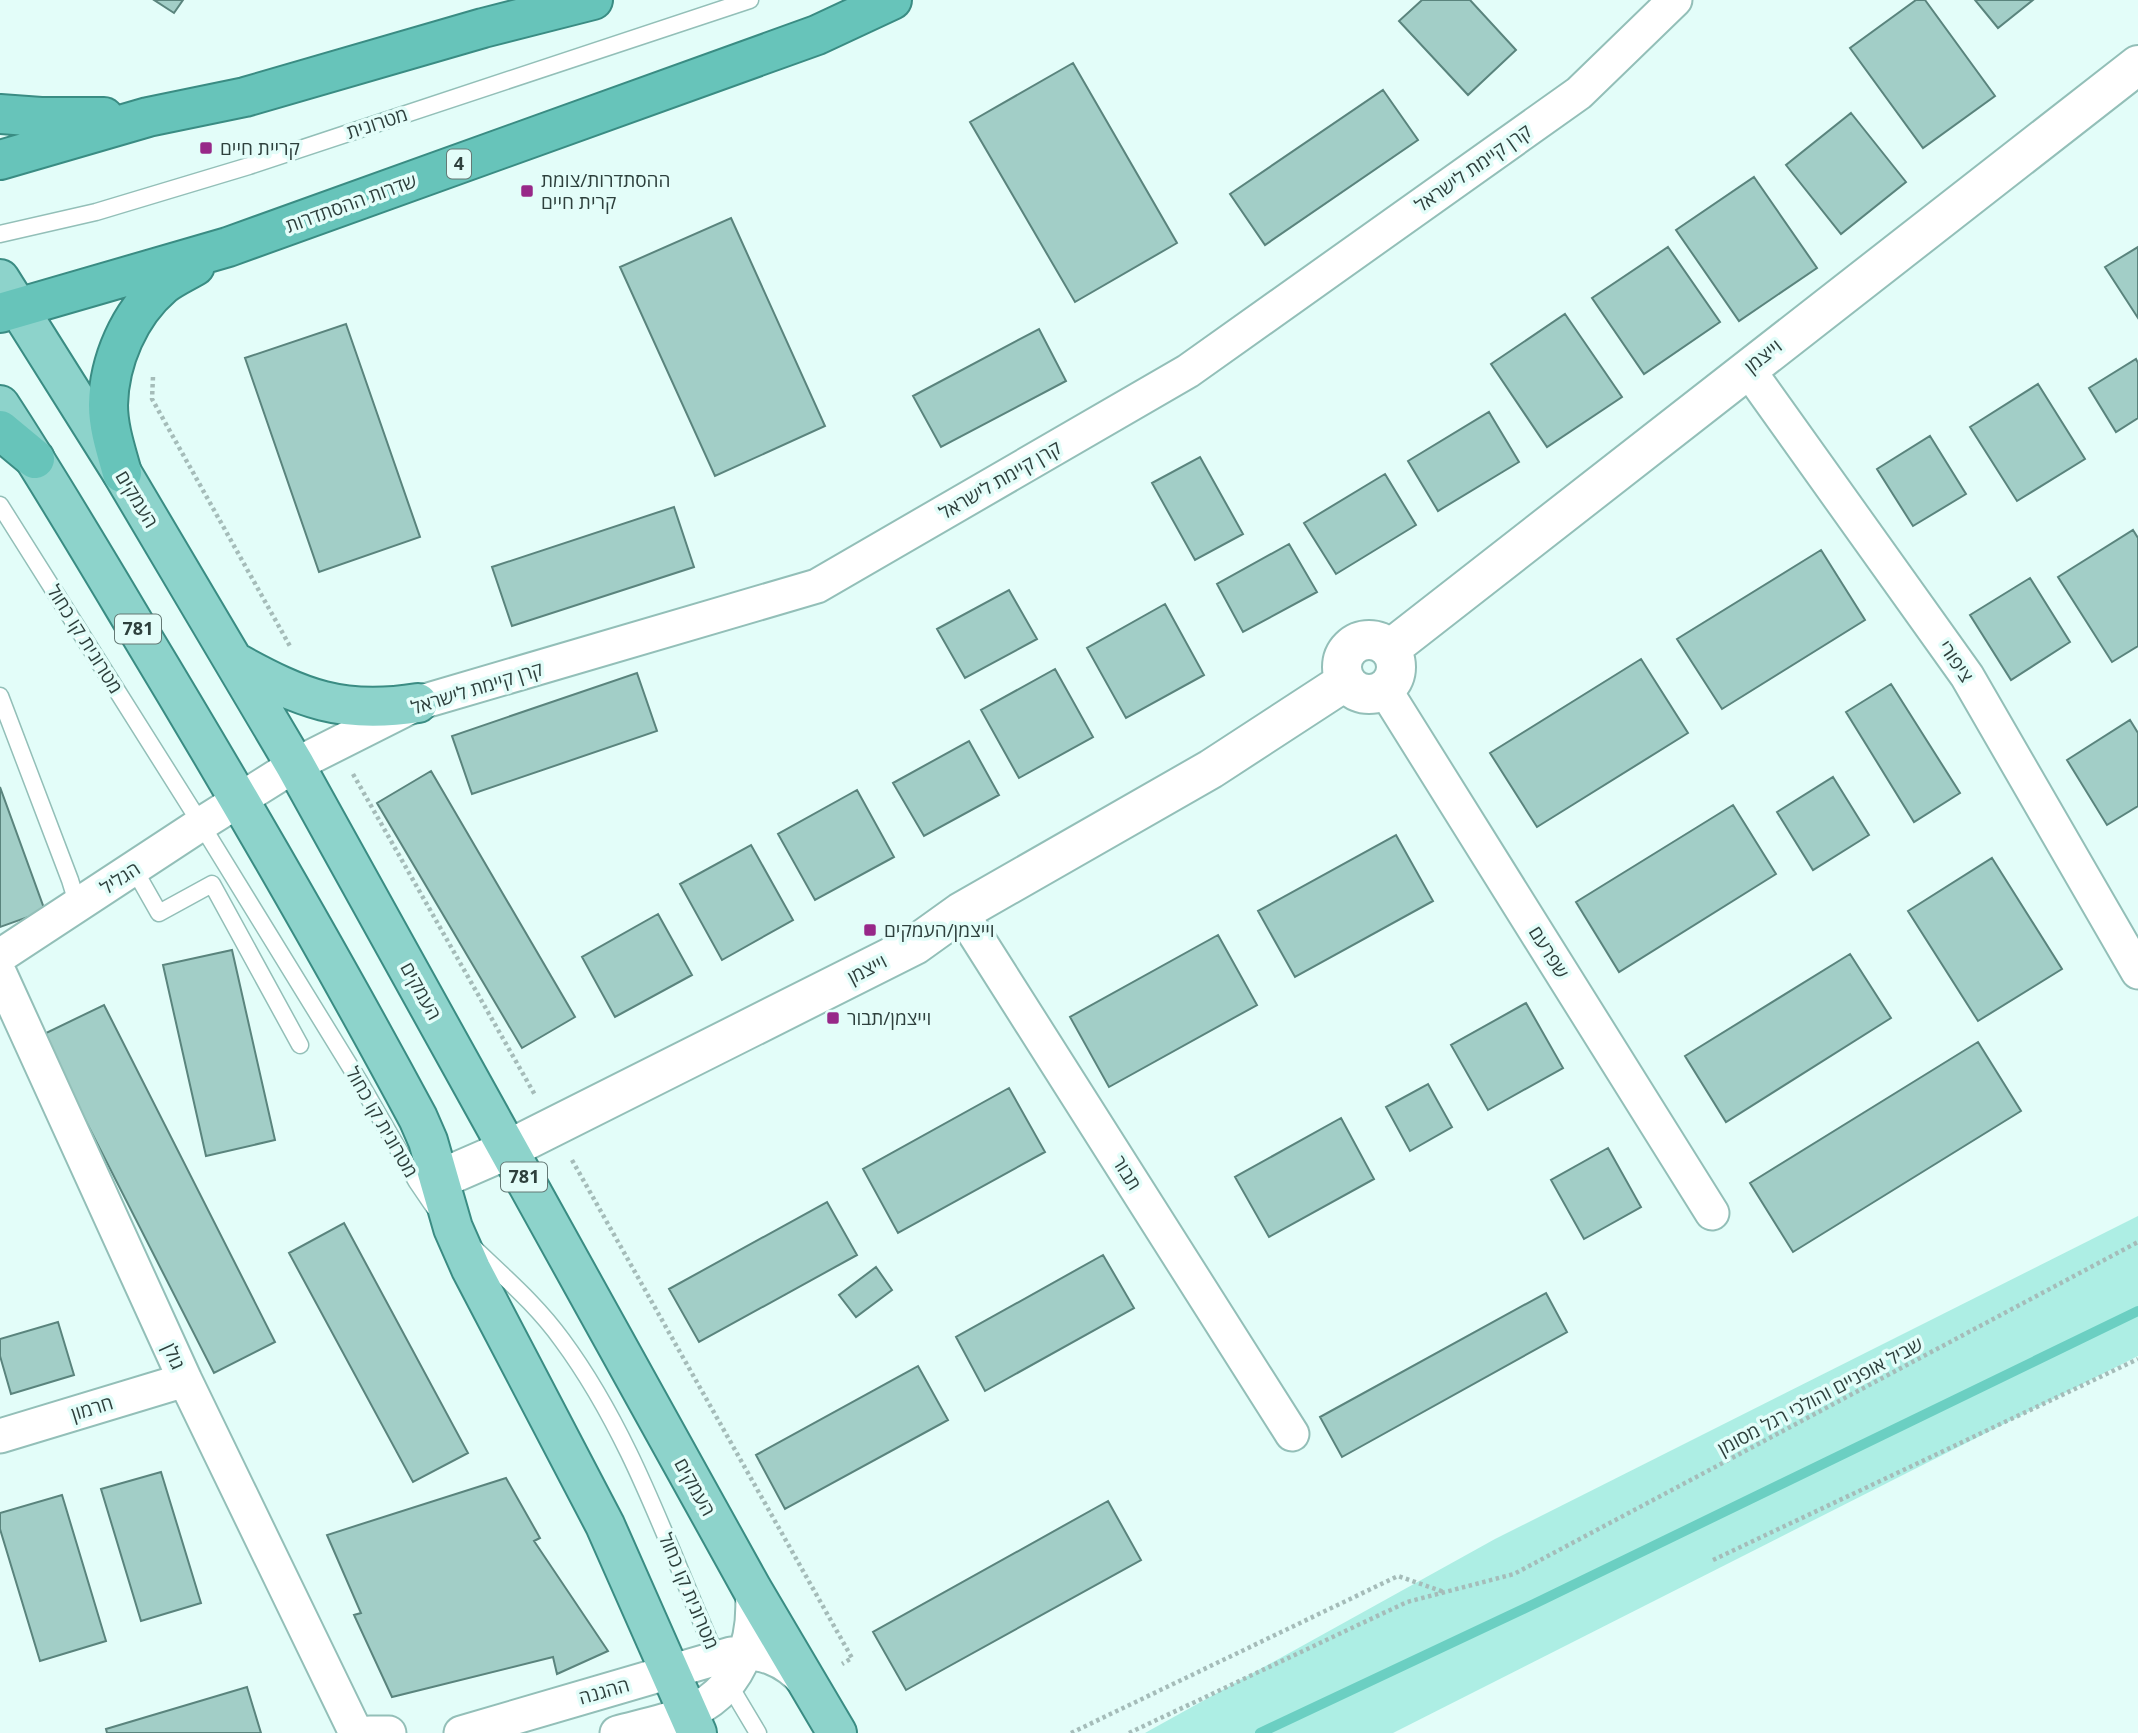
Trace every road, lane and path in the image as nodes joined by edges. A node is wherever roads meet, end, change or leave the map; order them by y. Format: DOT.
graph roads {
  1 [pos="593,0"];
  2 [pos="750,0"];
  3 [pos="892,0"];
  4 [pos="1675,0"];
  5 [pos="2134,77"];
  6 [pos="0,114"];
  7 [pos="148,117"];
  8 [pos="0,160"];
  9 [pos="0,234"];
  10 [pos="228,247"];
  11 [pos="6,299"];
  12 [pos="119,351"];
  13 [pos="1747,368"];
  14 [pos="0,405"];
  15 [pos="0,430"];
  16 [pos="35,458"];
  17 [pos="122,473"];
  18 [pos="0,505"];
  19 [pos="1390,649"];
  20 [pos="235,662"];
  21 [pos="1346,681"];
  22 [pos="1385,690"];
  23 [pos="0,696"];
  24 [pos="321,702"];
  25 [pos="418,703"];
  26 [pos="336,744"];
  27 [pos="295,765"];
  28 [pos="240,799"];
  29 [pos="201,824"];
  30 [pos="134,869"];
  31 [pos="78,906"];
  32 [pos="961,912"];
  33 [pos="0,956"];
  34 [pos="2138,972"];
  35 [pos="0,974"];
  36 [pos="300,1045"];
  37 [pos="554,1127"];
  38 [pos="509,1149"];
  39 [pos="440,1179"];
  40 [pos="1713,1213"];
  41 [pos="453,1228"];
  42 [pos="2138,1242"];
  43 [pos="2138,1359"];
  44 [pos="185,1380"];
  45 [pos="1292,1434"];
  46 [pos="0,1436"];
  47 [pos="1713,1560"];
  48 [pos="752,1589"];
  49 [pos="1445,1593"];
  50 [pos="731,1664"];
  51 [pos="670,1671"];
  52 [pos="807,1683"];
  53 [pos="692,1723"];
  54 [pos="355,1733"];
  55 [pos="370,1733"];
  56 [pos="389,1733"];
  57 [pos="461,1733"];
  58 [pos="617,1733"];
  59 [pos="758,1733"];
  60 [pos="837,1733"];
  61 [pos="1071,1733"];
  62 [pos="1129,1733"];
  1 -- 7 [label="highway"];
  2 -- 9 [label="lane, מטרונית"];
  3 -- 10 [label="highway, שדרות ההסתדרות / 4"];
  4 -- 25 [label="street, קרן קיימת לישראל"];
  5 -- 13 [label="street, וייצמן"];
  6 -- 7 [label="highway"];
  7 -- 8 [label="highway"];
  10 -- 11 [label="highway, שדרות ההסתדרות / 4"];
  10 -- 12 [label="highway"];
  11 -- 17 [label="main road, העמקים / 781"];
  12 -- 17 [label="highway"];
  12 -- 24 [label="path"];
  13 -- 19 [label="street, וייצמן"];
  13 -- 34 [label="street, ציפורי"];
  14 -- 16 [label="main road, 781"];
  15 -- 16 [label="highway"];
  16 -- 28 [label="main road, 781"];
  17 -- 20 [label="main road, העמקים / 781"];
  18 -- 29 [label="lane, מטרונית קו כחול"];
  19 -- 21 [label="street"];
  19 -- 22 [label="street"];
  20 -- 24 [label="main road"];
  20 -- 27 [label="main road, העמקים / 781"];
  21 -- 22 [label="street"];
  21 -- 32 [label="street, וייצמן"];
  22 -- 40 [label="street, שפרעם"];
  23 -- 31 [label="lane"];
  24 -- 25 [label="main road"];
  25 -- 26 [label="street, קרן קיימת לישראל"];
  26 -- 27 [label="street, קרן קיימת לישראל"];
  26 -- 37 [label="path"];
  27 -- 28 [label="street, קרן קיימת לישראל"];
  27 -- 38 [label="main road, העמקים / 781"];
  28 -- 29 [label="street, הגליל"];
  28 -- 39 [label="main road, 781"];
  29 -- 30 [label="street, הגליל"];
  29 -- 41 [label="lane, מטרונית קו כחול"];
  30 -- 31 [label="street, הגליל"];
  30 -- 36 [label="lane"];
  31 -- 33 [label="street, הגליל"];
  32 -- 37 [label="street, וייצמן"];
  32 -- 45 [label="street, תבור"];
  35 -- 44 [label="street, גולן"];
  37 -- 38 [label="street, וייצמן"];
  37 -- 52 [label="path"];
  38 -- 39 [label="street, וייצמן"];
  38 -- 48 [label="main road, העמקים / 781"];
  39 -- 41 [label="main road, 781"];
  41 -- 50 [label="lane, מטרונית קו כחול"];
  41 -- 51 [label="main road, 781"];
  42 -- 49 [label="path, שביל אופניים והולכי רגל מסומן"];
  43 -- 47 [label="path"];
  44 -- 46 [label="street, חרמון"];
  44 -- 54 [label="street, גולן"];
  48 -- 50 [label="street"];
  48 -- 52 [label="main road, העמקים / 781"];
  49 -- 61 [label="path"];
  49 -- 62 [label="path, שביל אופניים והולכי רגל מסומן"];
  50 -- 51 [label="street, ההגנה"];
  50 -- 52 [label="street"];
  50 -- 53 [label="street"];
  50 -- 59 [label="lane, מטרונית קו כחול"];
  51 -- 53 [label="main road, 781"];
  51 -- 57 [label="street, ההגנה"];
  52 -- 60 [label="main road, 781"];
  53 -- 58 [label="street"];
  55 -- 56 [label="street"];
}
